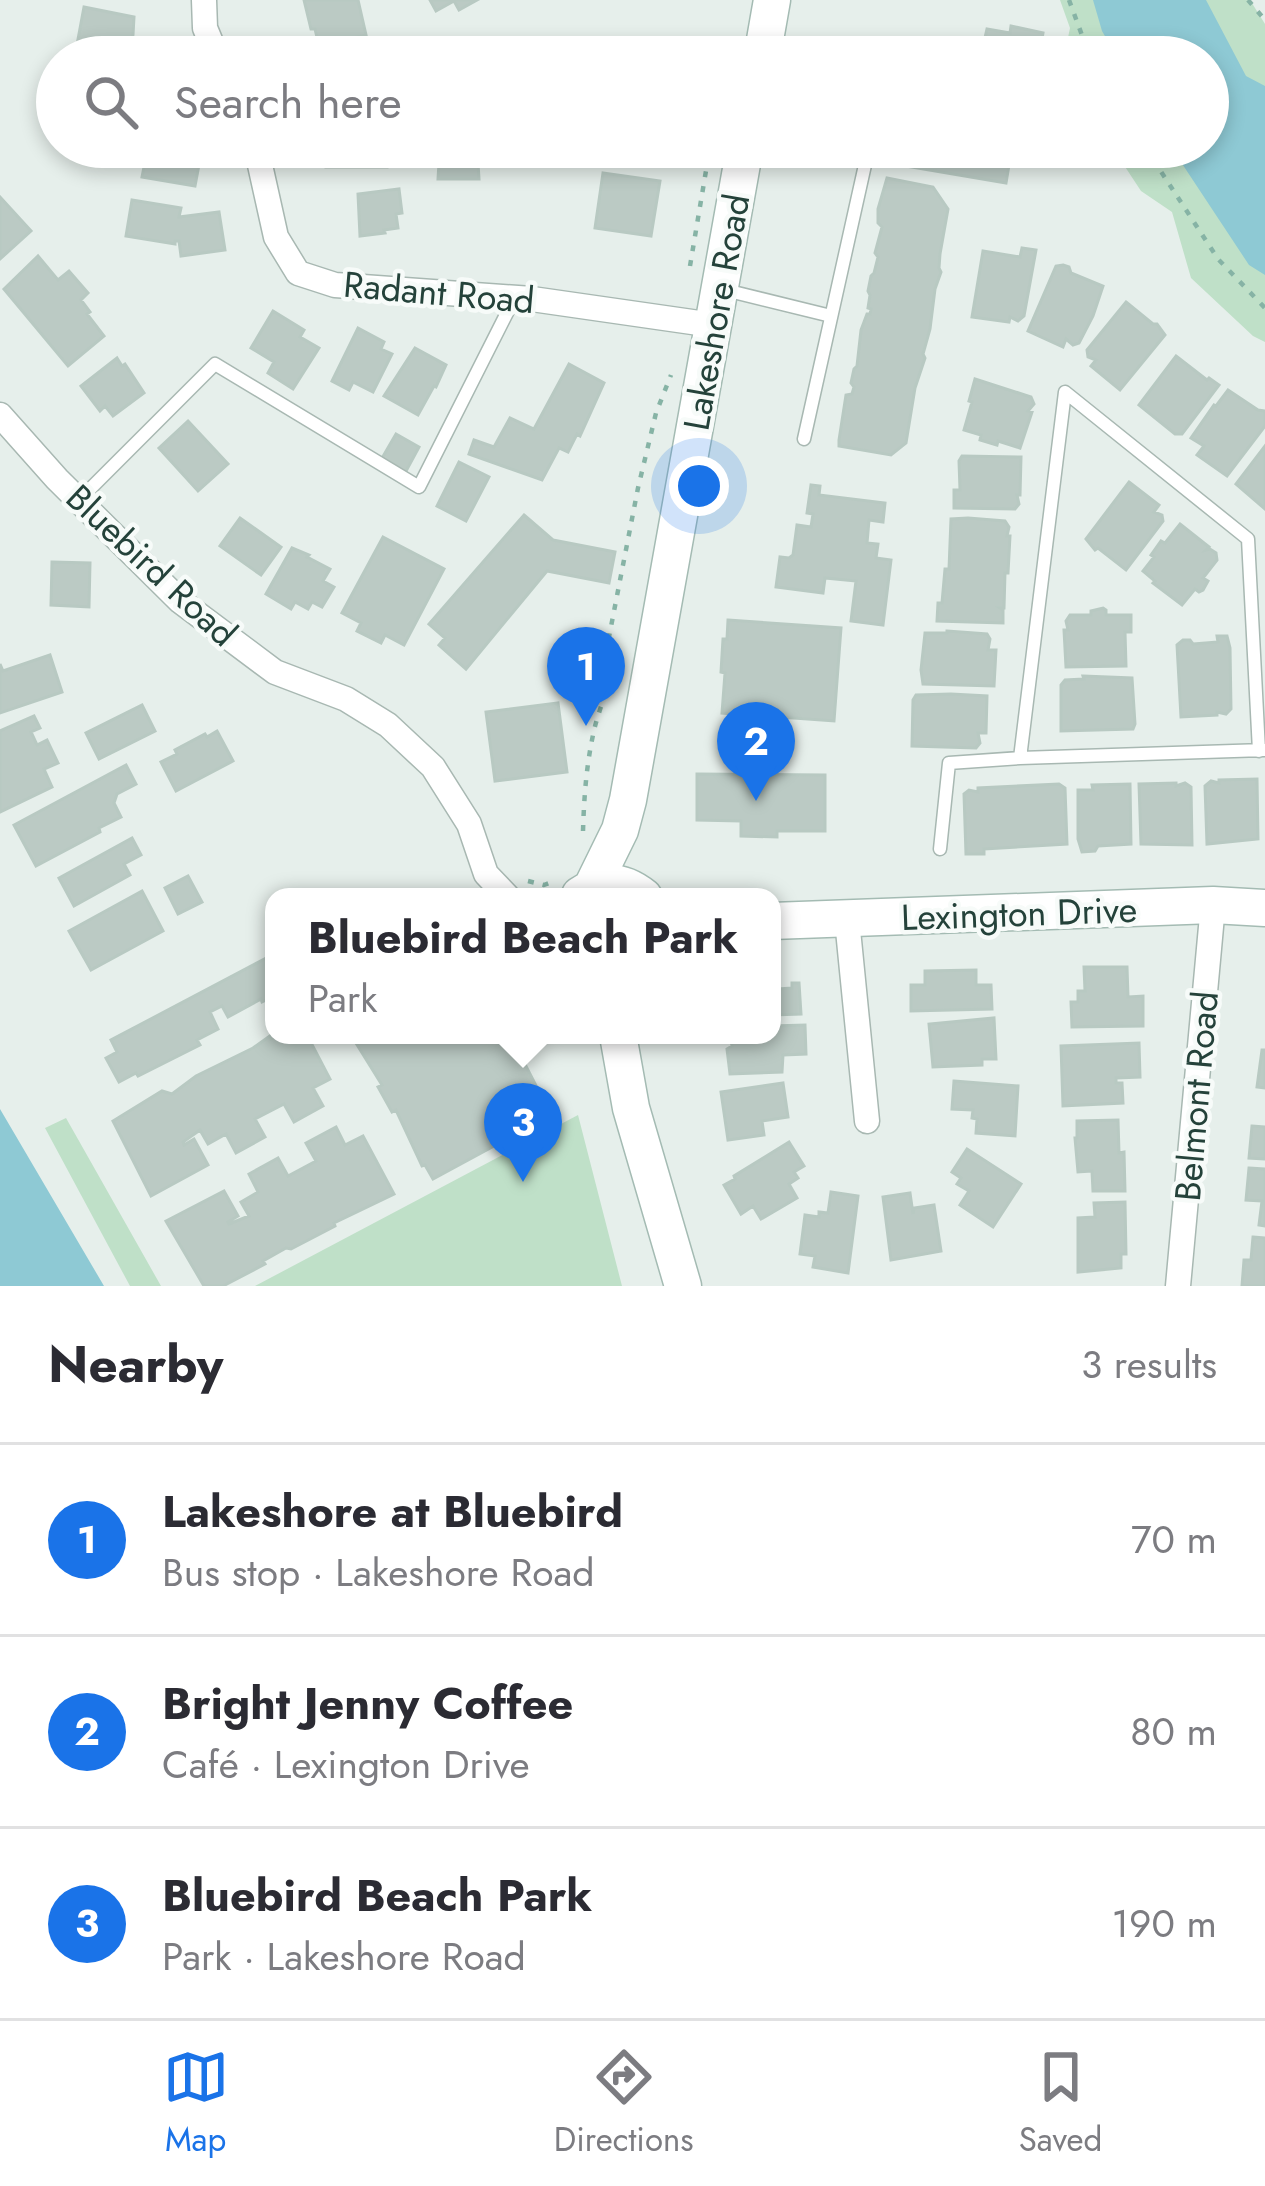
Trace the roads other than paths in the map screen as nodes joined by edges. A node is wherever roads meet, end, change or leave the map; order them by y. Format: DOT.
graph roads {
  1 [pos="204,0"];
  2 [pos="772,0"];
  3 [pos="208,36"];
  4 [pos="766,36"];
  5 [pos="261,168"];
  6 [pos="740,168"];
  7 [pos="863,168"];
  8 [pos="707,294"];
  9 [pos="515,298"];
  10 [pos="831,316"];
  11 [pos="0,415"];
  12 [pos="804,439"];
  13 [pos="79,500"];
  14 [pos="1262,750"];
  15 [pos="1020,758"];
  16 [pos="940,849"];
  17 [pos="515,888"];
  18 [pos="606,888"];
  19 [pos="1213,905"];
  20 [pos="1265,908"];
  21 [pos="847,920"];
  22 [pos="781,921"];
  23 [pos="620,1044"];
  24 [pos="867,1121"];
  25 [pos="683,1286"];
  26 [pos="1178,1286"];
  1 -- 3 [label="street"];
  2 -- 4 [label="main road"];
  5 -- 9 [label="street, Radant Road"];
  6 -- 8 [label="main road, Lakeshore Road"];
  7 -- 10 [label="lane"];
  8 -- 9 [label="street, Radant Road"];
  8 -- 10 [label="lane"];
  8 -- 18 [label="main road, Lakeshore Road"];
  9 -- 13 [label="lane"];
  10 -- 12 [label="lane"];
  11 -- 13 [label="street, Bluebird Road"];
  13 -- 17 [label="street, Bluebird Road"];
  14 -- 15 [label="lane"];
  14 -- 15 [label="lane"];
  15 -- 16 [label="lane"];
  19 -- 20 [label="main road, Lexington Drive"];
  19 -- 21 [label="main road, Lexington Drive"];
  19 -- 26 [label="street, Belmont Road"];
  21 -- 22 [label="main road, Lexington Drive"];
  21 -- 24 [label="street"];
  23 -- 25 [label="main road"];
}
